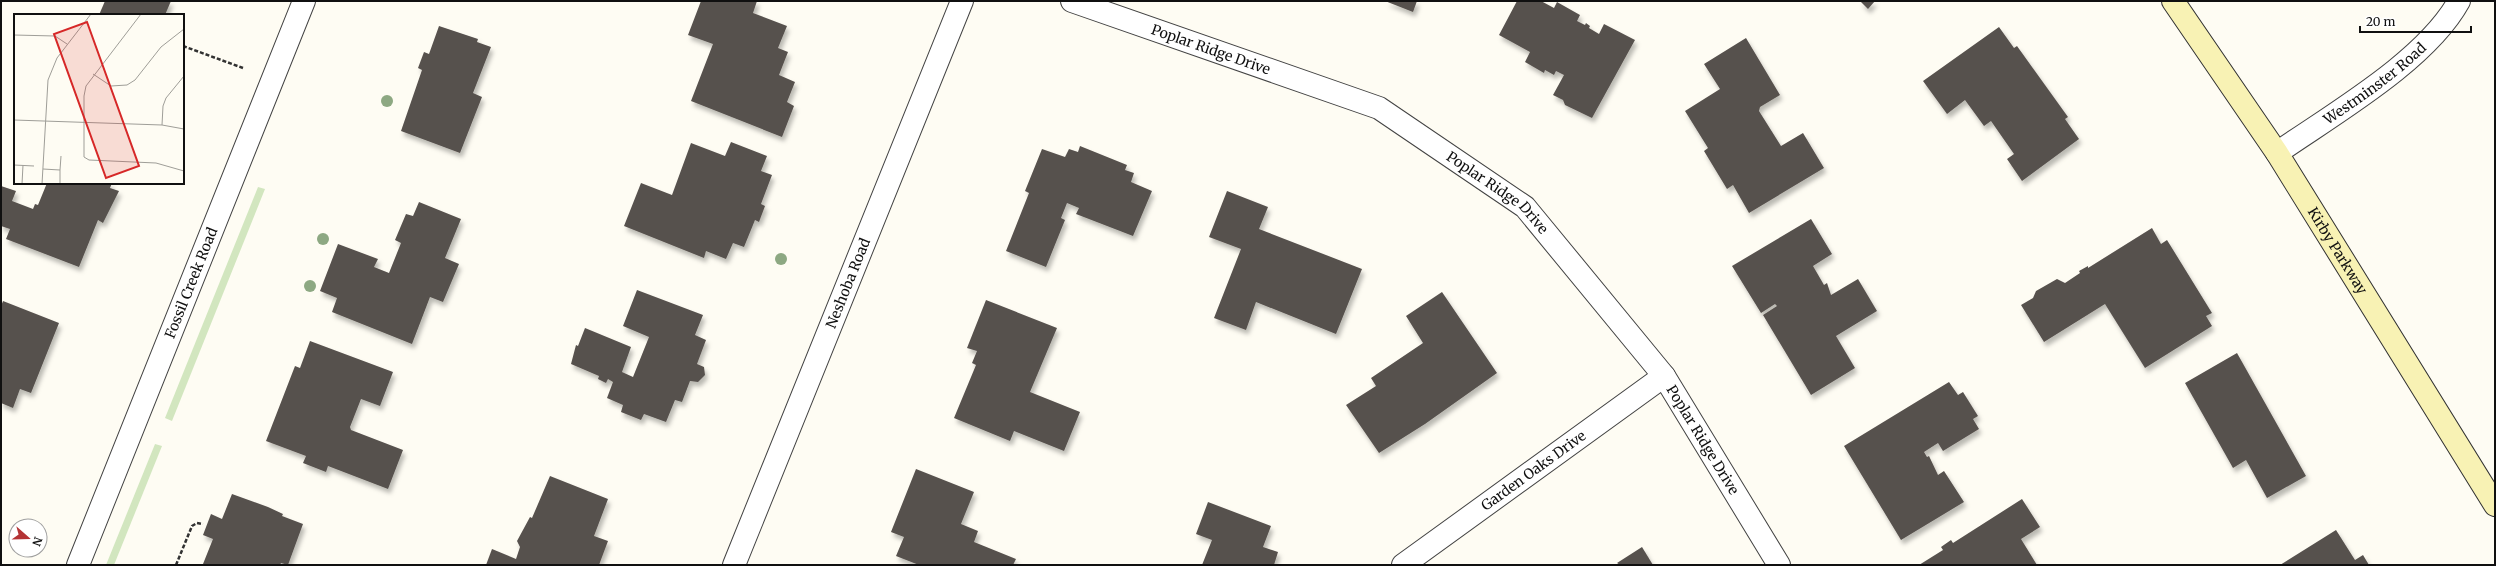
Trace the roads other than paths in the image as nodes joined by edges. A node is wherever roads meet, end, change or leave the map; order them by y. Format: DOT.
graph roads {
  1 [pos="304,1"];
  2 [pos="962,1"];
  3 [pos="1072,1"];
  4 [pos="2172,1"];
  5 [pos="2459,1"];
  6 [pos="2277,153"];
  7 [pos="1664,376"];
  8 [pos="2495,505"];
  9 [pos="78,565"];
  10 [pos="734,565"];
  11 [pos="1403,565"];
  12 [pos="1779,565"];
  1 -- 9 [label="street, Fossil Creek Road"];
  2 -- 10 [label="street, Neshoba Road"];
  3 -- 7 [label="street, Poplar Ridge Drive"];
  4 -- 6 [label="main road, Kirby Parkway"];
  5 -- 6 [label="street, Westminster Road"];
  6 -- 8 [label="main road, Kirby Parkway"];
  7 -- 11 [label="street, Garden Oaks Drive"];
  7 -- 12 [label="street, Poplar Ridge Drive"];
}
